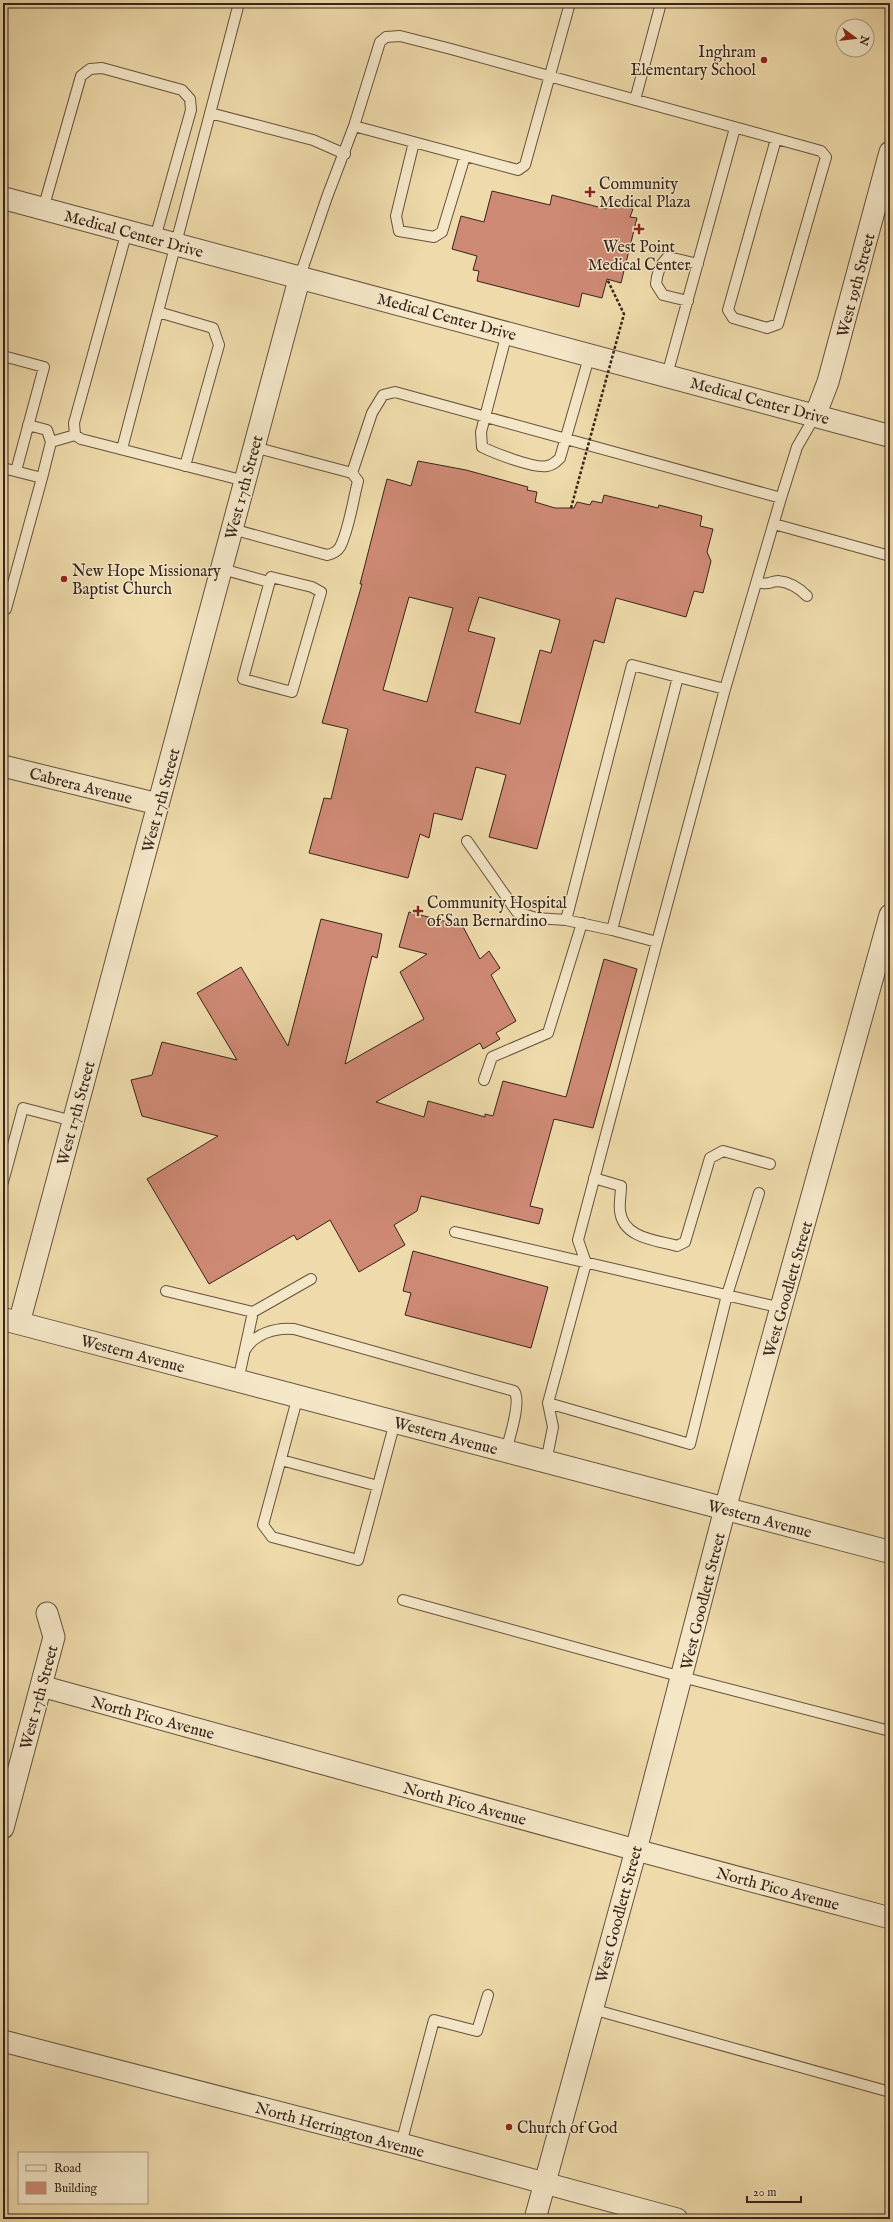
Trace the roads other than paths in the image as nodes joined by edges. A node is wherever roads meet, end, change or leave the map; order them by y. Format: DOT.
graph roads {
  1 [pos="239,3"];
  2 [pos="570,3"];
  3 [pos="661,3"];
  4 [pos="551,78"];
  5 [pos="635,100"];
  6 [pos="210,113"];
  7 [pos="354,126"];
  8 [pos="735,128"];
  9 [pos="776,139"];
  10 [pos="414,142"];
  11 [pos="890,152"];
  12 [pos="345,154"];
  13 [pos="465,156"];
  14 [pos="3,198"];
  15 [pos="43,209"];
  16 [pos="127,231"];
  17 [pos="155,238"];
  18 [pos="175,244"];
  19 [pos="698,264"];
  20 [pos="300,276"];
  21 [pos="688,301"];
  22 [pos="158,312"];
  23 [pos="507,333"];
  24 [pos="590,354"];
  25 [pos="3,356"];
  26 [pos="667,375"];
  27 [pos="815,416"];
  28 [pos="485,418"];
  29 [pos="28,425"];
  30 [pos="75,435"];
  31 [pos="890,436"];
  32 [pos="566,438"];
  33 [pos="51,442"];
  34 [pos="254,447"];
  35 [pos="122,449"];
  36 [pos="185,466"];
  37 [pos="3,468"];
  38 [pos="16,471"];
  39 [pos="352,473"];
  40 [pos="42,478"];
  41 [pos="245,481"];
  42 [pos="781,498"];
  43 [pos="774,524"];
  44 [pos="232,529"];
  45 [pos="890,556"];
  46 [pos="222,569"];
  47 [pos="268,582"];
  48 [pos="762,583"];
  49 [pos="807,596"];
  50 [pos="3,608"];
  51 [pos="678,677"];
  52 [pos="725,689"];
  53 [pos="3,766"];
  54 [pos="158,804"];
  55 [pos="467,841"];
  56 [pos="890,915"];
  57 [pos="566,920"];
  58 [pos="582,923"];
  59 [pos="612,930"];
  60 [pos="657,942"];
  61 [pos="484,1080"];
  62 [pos="73,1121"];
  63 [pos="770,1164"];
  64 [pos="594,1178"];
  65 [pos="3,1182"];
  66 [pos="759,1193"];
  67 [pos="455,1232"];
  68 [pos="586,1263"];
  69 [pos="310,1279"];
  70 [pos="166,1291"];
  71 [pos="727,1295"];
  72 [pos="782,1308"];
  73 [pos="253,1312"];
  74 [pos="11,1321"];
  75 [pos="244,1350"];
  76 [pos="238,1381"];
  77 [pos="298,1396"];
  78 [pos="548,1403"];
  79 [pos="395,1422"];
  80 [pos="506,1451"];
  81 [pos="281,1460"];
  82 [pos="546,1462"];
  83 [pos="378,1486"];
  84 [pos="725,1508"];
  85 [pos="890,1552"];
  86 [pos="403,1600"];
  87 [pos="47,1612"];
  88 [pos="682,1677"];
  89 [pos="41,1686"];
  90 [pos="890,1731"];
  91 [pos="3,1828"];
  92 [pos="636,1850"];
  93 [pos="890,1918"];
  94 [pos="488,1995"];
  95 [pos="592,2009"];
  96 [pos="3,2042"];
  97 [pos="890,2092"];
  98 [pos="401,2144"];
  99 [pos="544,2183"];
  100 [pos="535,2219"];
  101 [pos="677,2219"];
  1 -- 6 [label="lane"];
  2 -- 4 [label="lane"];
  3 -- 5 [label="lane"];
  4 -- 5 [label="lane"];
  4 -- 7 [label="lane"];
  4 -- 13 [label="lane"];
  5 -- 8 [label="lane"];
  6 -- 12 [label="lane"];
  6 -- 18 [label="lane"];
  7 -- 10 [label="lane"];
  7 -- 12 [label="lane"];
  8 -- 9 [label="lane"];
  8 -- 19 [label="lane"];
  9 -- 9 [label="lane"];
  10 -- 13 [label="lane"];
  10 -- 13 [label="lane"];
  11 -- 27 [label="street, West 19th Street"];
  12 -- 20 [label="lane"];
  14 -- 15 [label="street, Medical Center Drive"];
  15 -- 16 [label="street, Medical Center Drive"];
  15 -- 17 [label="lane"];
  16 -- 17 [label="street, Medical Center Drive"];
  16 -- 30 [label="lane"];
  17 -- 18 [label="street, Medical Center Drive"];
  18 -- 20 [label="street, Medical Center Drive"];
  18 -- 22 [label="lane"];
  19 -- 21 [label="lane"];
  19 -- 21 [label="lane"];
  20 -- 23 [label="street, Medical Center Drive"];
  20 -- 34 [label="street, West 17th Street"];
  21 -- 26 [label="lane"];
  22 -- 35 [label="lane"];
  22 -- 36 [label="lane"];
  23 -- 24 [label="street, Medical Center Drive"];
  23 -- 28 [label="lane"];
  24 -- 26 [label="street, Medical Center Drive"];
  24 -- 32 [label="lane"];
  25 -- 29 [label="lane"];
  26 -- 27 [label="street, Medical Center Drive"];
  27 -- 31 [label="street, Medical Center Drive"];
  27 -- 42 [label="lane"];
  28 -- 32 [label="lane"];
  28 -- 32 [label="lane"];
  28 -- 39 [label="lane"];
  29 -- 33 [label="lane"];
  29 -- 38 [label="lane"];
  30 -- 33 [label="lane"];
  30 -- 35 [label="lane"];
  32 -- 42 [label="lane"];
  33 -- 40 [label="lane"];
  34 -- 39 [label="lane"];
  34 -- 41 [label="street, West 17th Street"];
  35 -- 36 [label="lane"];
  36 -- 41 [label="lane"];
  37 -- 38 [label="lane"];
  38 -- 40 [label="lane"];
  39 -- 44 [label="lane"];
  40 -- 50 [label="lane"];
  41 -- 44 [label="street, West 17th Street"];
  42 -- 43 [label="lane"];
  43 -- 45 [label="lane"];
  43 -- 48 [label="lane"];
  44 -- 46 [label="street, West 17th Street"];
  46 -- 47 [label="lane"];
  46 -- 54 [label="street, West 17th Street"];
  47 -- 47 [label="lane"];
  48 -- 49 [label="lane"];
  48 -- 52 [label="lane"];
  51 -- 52 [label="lane"];
  51 -- 57 [label="lane"];
  51 -- 59 [label="lane"];
  52 -- 60 [label="lane"];
  53 -- 54 [label="street, Cabrera Avenue"];
  54 -- 62 [label="street, West 17th Street"];
  55 -- 57 [label="lane"];
  56 -- 72 [label="street, West Goodlett Street"];
  57 -- 58 [label="lane"];
  58 -- 59 [label="lane"];
  58 -- 61 [label="lane"];
  59 -- 60 [label="lane"];
  60 -- 64 [label="lane"];
  62 -- 65 [label="lane"];
  62 -- 74 [label="street, West 17th Street"];
  63 -- 64 [label="lane"];
  64 -- 68 [label="lane"];
  66 -- 71 [label="lane"];
  67 -- 68 [label="lane"];
  68 -- 71 [label="lane"];
  68 -- 78 [label="lane"];
  69 -- 73 [label="lane"];
  70 -- 73 [label="lane"];
  71 -- 72 [label="lane"];
  71 -- 78 [label="lane"];
  72 -- 84 [label="street, West Goodlett Street"];
  73 -- 75 [label="lane"];
  74 -- 76 [label="street, Western Avenue"];
  75 -- 76 [label="lane"];
  75 -- 80 [label="lane"];
  76 -- 77 [label="street, Western Avenue"];
  77 -- 79 [label="street, Western Avenue"];
  77 -- 81 [label="lane"];
  78 -- 82 [label="lane"];
  79 -- 80 [label="street, Western Avenue"];
  79 -- 83 [label="lane"];
  80 -- 82 [label="street, Western Avenue"];
  81 -- 83 [label="lane"];
  81 -- 83 [label="lane"];
  82 -- 84 [label="street, Western Avenue"];
  84 -- 85 [label="street, Western Avenue"];
  84 -- 88 [label="street, West Goodlett Street"];
  86 -- 88 [label="lane"];
  87 -- 89 [label="street, West 17th Street"];
  88 -- 90 [label="lane"];
  88 -- 92 [label="street, West Goodlett Street"];
  89 -- 91 [label="street, West 17th Street"];
  89 -- 92 [label="street, North Pico Avenue"];
  92 -- 93 [label="street, North Pico Avenue"];
  92 -- 95 [label="street, West Goodlett Street"];
  94 -- 98 [label="lane"];
  95 -- 97 [label="lane"];
  95 -- 99 [label="street, West Goodlett Street"];
  96 -- 98 [label="street, North Herrington Avenue"];
  98 -- 99 [label="street, North Herrington Avenue"];
  99 -- 100 [label="street, West Goodlett Street"];
  99 -- 101 [label="street, North Herrington Avenue"];
}
